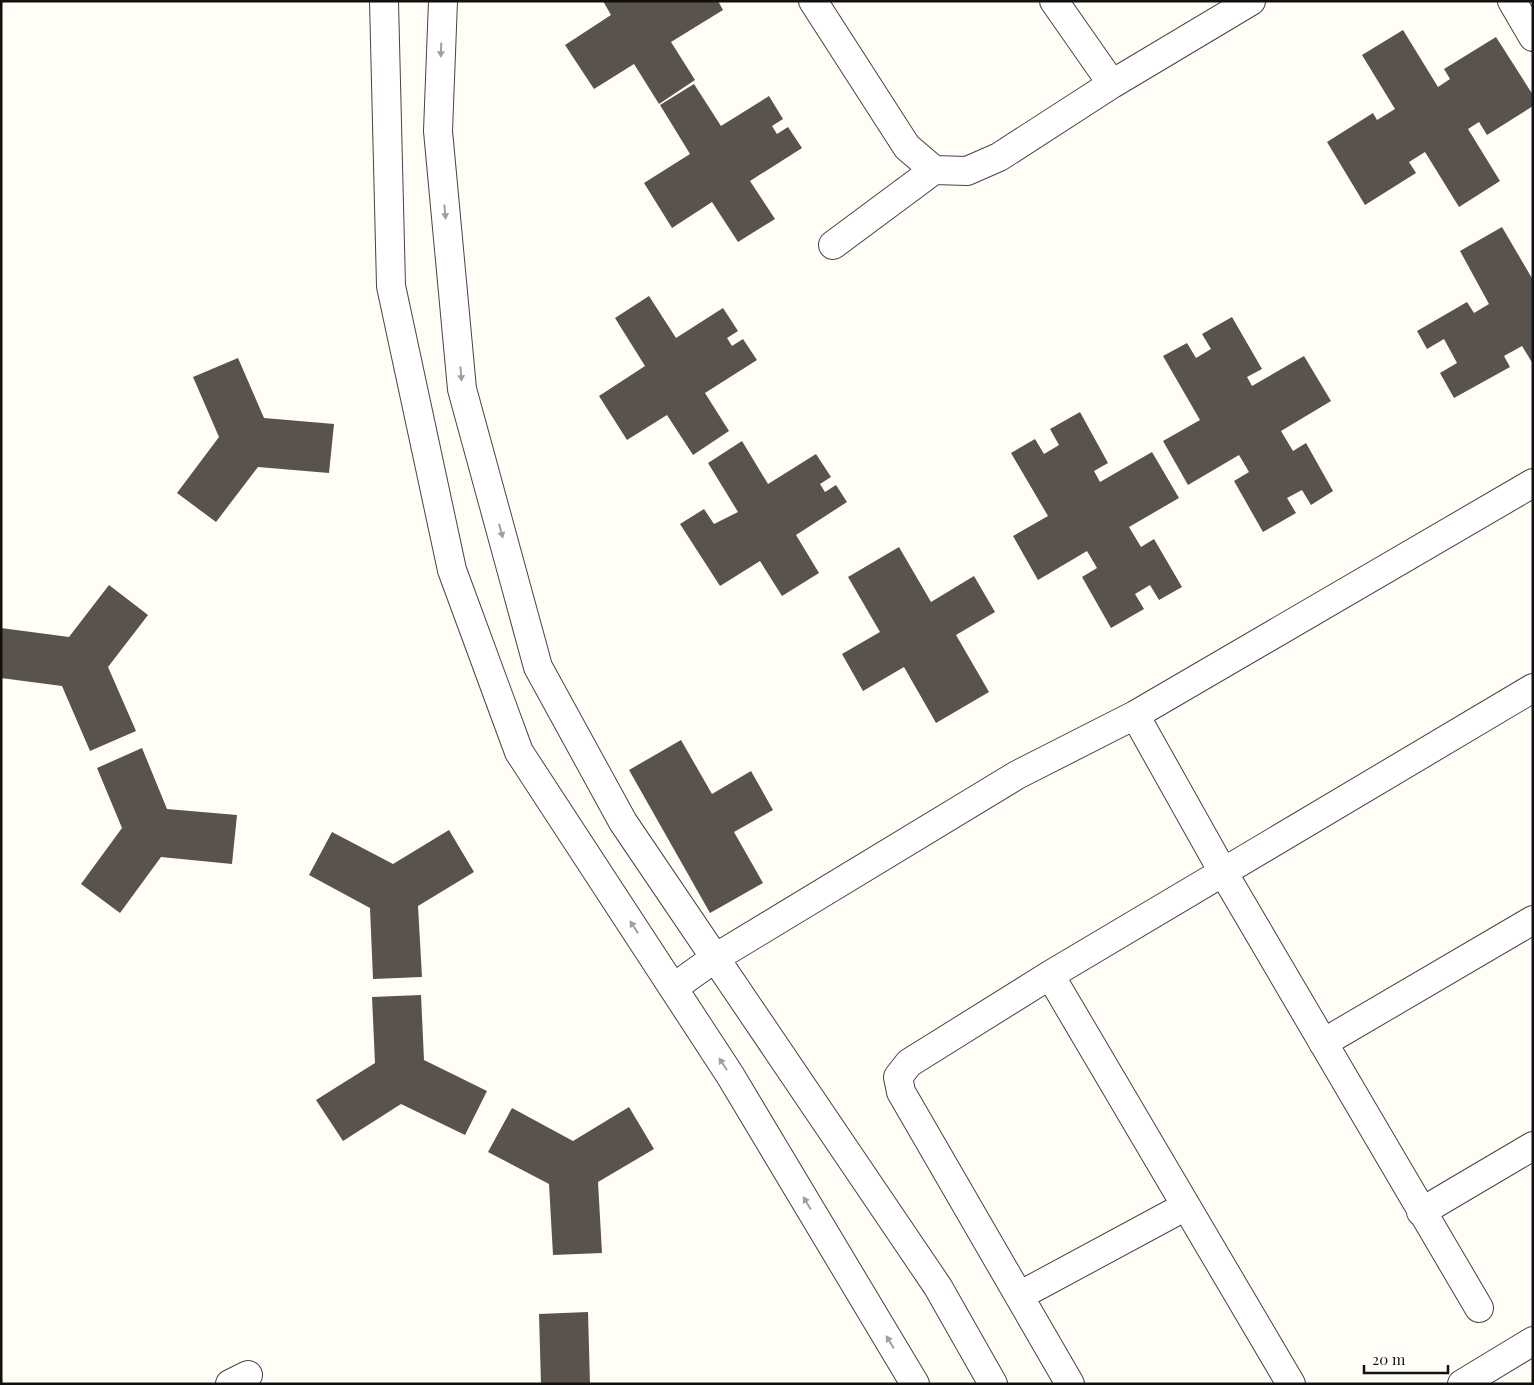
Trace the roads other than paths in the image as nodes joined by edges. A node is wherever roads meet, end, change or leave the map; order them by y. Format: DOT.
graph roads {
  1 [pos="384,1"];
  2 [pos="443,1"];
  3 [pos="813,1"];
  4 [pos="1054,1"];
  5 [pos="1250,1"];
  6 [pos="1512,1"];
  7 [pos="1533,37"];
  8 [pos="1112,84"];
  9 [pos="934,170"];
  10 [pos="833,245"];
  11 [pos="1533,483"];
  12 [pos="1533,688"];
  13 [pos="1135,715"];
  14 [pos="1223,872"];
  15 [pos="1533,920"];
  16 [pos="715,958"];
  17 [pos="1050,975"];
  18 [pos="673,988"];
  19 [pos="1323,1043"];
  20 [pos="1533,1146"];
  21 [pos="1186,1206"];
  22 [pos="1421,1212"];
  23 [pos="1019,1296"];
  24 [pos="1479,1308"];
  25 [pos="1533,1341"];
  26 [pos="915,1384"];
  27 [pos="993,1384"];
  28 [pos="1070,1384"];
  29 [pos="1291,1384"];
  30 [pos="1462,1384"];
  18 -- 1 [label="street, one-way"];
  2 -- 16 [label="street, one-way"];
  3 -- 9 [label="street"];
  4 -- 8 [label="street"];
  5 -- 8 [label="street"];
  6 -- 7 [label="street"];
  8 -- 9 [label="street"];
  9 -- 10 [label="street"];
  11 -- 13 [label="street"];
  12 -- 14 [label="street"];
  13 -- 14 [label="street"];
  13 -- 16 [label="street"];
  14 -- 17 [label="street"];
  14 -- 19 [label="street"];
  15 -- 19 [label="street"];
  16 -- 18 [label="street"];
  16 -- 27 [label="street"];
  17 -- 21 [label="street"];
  17 -- 23 [label="street"];
  26 -- 18 [label="street, one-way"];
  19 -- 22 [label="street"];
  20 -- 22 [label="street"];
  21 -- 23 [label="street"];
  21 -- 29 [label="street"];
  22 -- 24 [label="street"];
  23 -- 28 [label="street"];
  25 -- 30 [label="street"];
}
